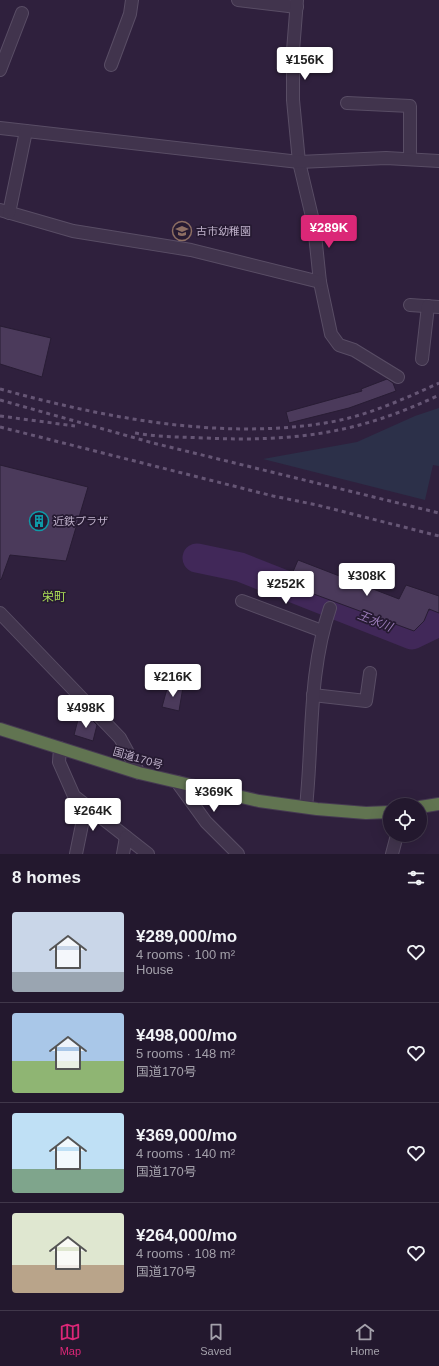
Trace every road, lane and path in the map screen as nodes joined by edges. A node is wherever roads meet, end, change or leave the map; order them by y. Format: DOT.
graph roads {
  1 [pos="132,0"];
  2 [pos="238,0"];
  3 [pos="297,3"];
  4 [pos="22,13"];
  5 [pos="111,65"];
  6 [pos="0,70"];
  7 [pos="347,103"];
  8 [pos="0,128"];
  9 [pos="26,131"];
  10 [pos="410,159"];
  11 [pos="439,161"];
  12 [pos="299,162"];
  13 [pos="4,211"];
  14 [pos="320,282"];
  15 [pos="410,305"];
  16 [pos="434,307"];
  17 [pos="422,359"];
  18 [pos="398,377"];
  19 [pos="242,601"];
  20 [pos="330,608"];
  21 [pos="0,613"];
  22 [pos="322,631"];
  23 [pos="370,673"];
  24 [pos="313,695"];
  25 [pos="0,729"];
  26 [pos="60,748"];
  27 [pos="139,773"];
  28 [pos="177,782"];
  29 [pos="439,804"];
  30 [pos="86,805"];
  31 [pos="427,806"];
  32 [pos="306,808"];
  33 [pos="383,812"];
  34 [pos="126,837"];
  35 [pos="395,842"];
  36 [pos="76,854"];
  37 [pos="123,854"];
  38 [pos="148,854"];
  39 [pos="238,854"];
  40 [pos="392,854"];
  1 -- 5 [label="street"];
  2 -- 3 [label="street"];
  3 -- 12 [label="street"];
  4 -- 6 [label="street"];
  7 -- 10 [label="street"];
  8 -- 9 [label="street"];
  9 -- 12 [label="street"];
  9 -- 13 [label="street"];
  10 -- 11 [label="street"];
  10 -- 12 [label="street"];
  12 -- 14 [label="street"];
  13 -- 14 [label="street"];
  14 -- 18 [label="street"];
  15 -- 16 [label="street"];
  16 -- 17 [label="street"];
  19 -- 22 [label="street"];
  20 -- 22 [label="street"];
  21 -- 27 [label="street"];
  22 -- 24 [label="street"];
  23 -- 24 [label="street"];
  24 -- 32 [label="street"];
  25 -- 26 [label="highway, 国道170号"];
  26 -- 27 [label="highway, 国道170号"];
  26 -- 30 [label="street"];
  27 -- 28 [label="highway, 国道170号"];
  28 -- 32 [label="highway, 国道170号"];
  28 -- 39 [label="street"];
  29 -- 31 [label="highway"];
  30 -- 34 [label="street"];
  30 -- 36 [label="street"];
  32 -- 33 [label="highway, 国道170号"];
  34 -- 37 [label="street"];
  34 -- 38 [label="street"];
  35 -- 40 [label="street"];
}
